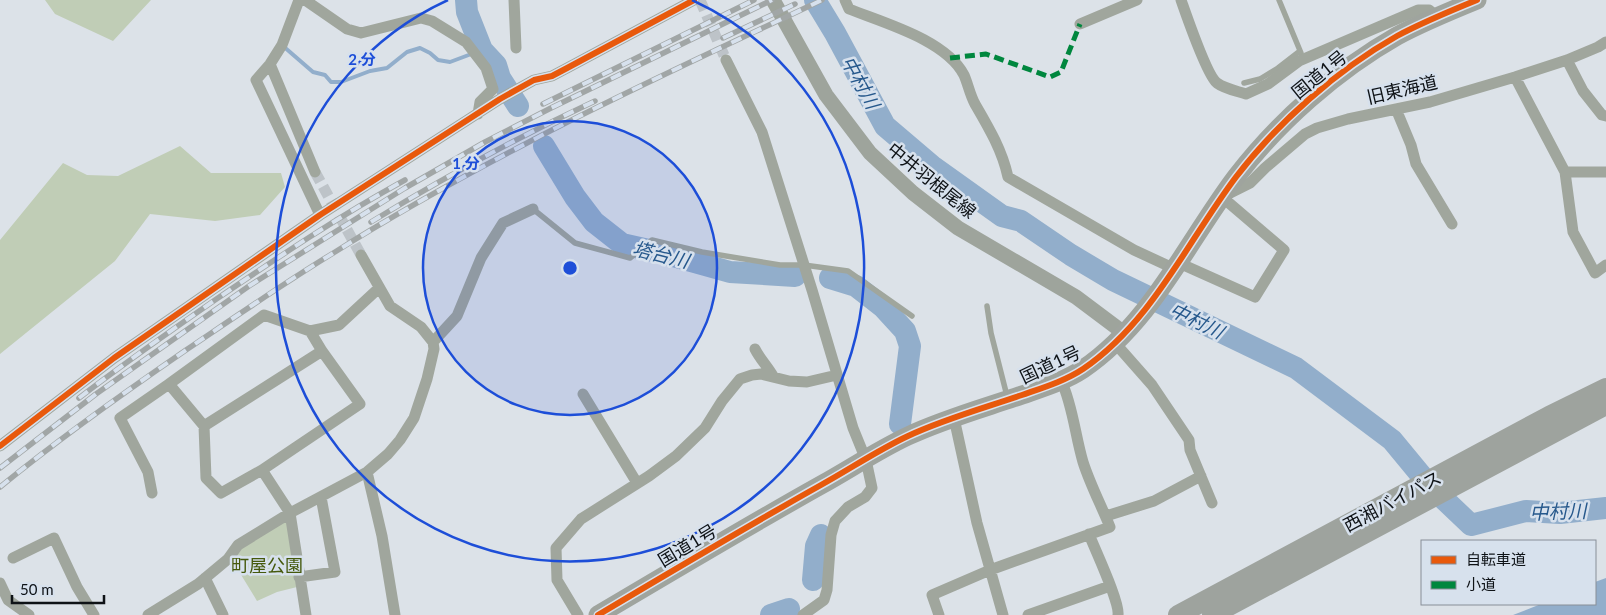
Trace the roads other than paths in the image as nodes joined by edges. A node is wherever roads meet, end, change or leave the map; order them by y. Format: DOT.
graph roads {
  1 [pos="299,0"];
  2 [pos="305,0"];
  3 [pos="514,0"];
  4 [pos="694,0"];
  5 [pos="774,0"];
  6 [pos="845,0"];
  7 [pos="1137,0"];
  8 [pos="1181,0"];
  9 [pos="1279,0"];
  10 [pos="1477,0"];
  11 [pos="1436,16"];
  12 [pos="1080,24"];
  13 [pos="1606,42"];
  14 [pos="516,48"];
  15 [pos="1302,55"];
  16 [pos="726,60"];
  17 [pos="1566,60"];
  18 [pos="270,64"];
  19 [pos="1515,77"];
  20 [pos="1244,83"];
  21 [pos="1396,109"];
  22 [pos="478,114"];
  23 [pos="1606,116"];
  24 [pos="315,172"];
  25 [pos="1565,172"];
  26 [pos="1606,172"];
  27 [pos="1222,197"];
  28 [pos="533,209"];
  29 [pos="320,215"];
  30 [pos="1452,224"];
  31 [pos="361,255"];
  32 [pos="804,265"];
  33 [pos="1606,265"];
  34 [pos="1177,266"];
  35 [pos="379,288"];
  36 [pos="986,306"];
  37 [pos="912,316"];
  38 [pos="310,331"];
  39 [pos="1125,332"];
  40 [pos="433,342"];
  41 [pos="755,349"];
  42 [pos="322,351"];
  43 [pos="837,375"];
  44 [pos="773,376"];
  45 [pos="1061,380"];
  46 [pos="169,384"];
  47 [pos="1606,388"];
  48 [pos="583,394"];
  49 [pos="1007,400"];
  50 [pos="1606,405"];
  51 [pos="954,418"];
  52 [pos="204,426"];
  53 [pos="0,446"];
  54 [pos="866,460"];
  55 [pos="262,470"];
  56 [pos="367,472"];
  57 [pos="1201,476"];
  58 [pos="637,483"];
  59 [pos="152,494"];
  60 [pos="321,497"];
  61 [pos="1212,504"];
  62 [pos="290,513"];
  63 [pos="1106,516"];
  64 [pos="1089,534"];
  65 [pos="1309,555"];
  66 [pos="13,558"];
  67 [pos="990,570"];
  68 [pos="299,577"];
  69 [pos="205,578"];
  70 [pos="0,583"];
  71 [pos="1110,586"];
  72 [pos="155,613"];
  73 [pos="29,615"];
  74 [pos="94,615"];
  75 [pos="223,615"];
  76 [pos="306,615"];
  77 [pos="395,615"];
  78 [pos="578,615"];
  79 [pos="598,615"];
  80 [pos="803,615"];
  81 [pos="939,615"];
  82 [pos="1003,615"];
  83 [pos="1028,615"];
  84 [pos="1118,615"];
  85 [pos="1178,615"];
  86 [pos="1212,615"];
  1 -- 18 [label="street"];
  2 -- 22 [label="street"];
  3 -- 14 [label="street"];
  4 -- 22 [label="street"];
  5 -- 39 [label="main road, 中井羽根尾線"];
  6 -- 34 [label="street"];
  7 -- 12 [label="street"];
  8 -- 15 [label="street"];
  9 -- 15 [label="lane"];
  10 -- 11 [label="highway, 国道1号"];
  11 -- 15 [label="street"];
  11 -- 27 [label="highway, 国道1号"];
  13 -- 17 [label="street, 旧東海道"];
  15 -- 20 [label="lane"];
  16 -- 32 [label="street"];
  17 -- 19 [label="street, 旧東海道"];
  17 -- 23 [label="street"];
  18 -- 24 [label="street"];
  18 -- 29 [label="street"];
  19 -- 21 [label="street, 旧東海道"];
  19 -- 25 [label="street"];
  21 -- 27 [label="street, 旧東海道"];
  21 -- 30 [label="street"];
  22 -- 29 [label="street"];
  25 -- 26 [label="street"];
  25 -- 33 [label="street"];
  27 -- 34 [label="highway, 国道1号"];
  27 -- 34 [label="street"];
  28 -- 32 [label="lane"];
  28 -- 40 [label="street"];
  29 -- 53 [label="street"];
  31 -- 35 [label="street"];
  32 -- 37 [label="lane"];
  32 -- 43 [label="street"];
  34 -- 39 [label="highway, 国道1号"];
  35 -- 38 [label="street"];
  35 -- 40 [label="street"];
  36 -- 49 [label="lane"];
  38 -- 42 [label="street"];
  38 -- 46 [label="street"];
  39 -- 45 [label="highway, 国道1号"];
  39 -- 57 [label="street"];
  40 -- 56 [label="street"];
  41 -- 44 [label="street"];
  42 -- 52 [label="street"];
  42 -- 55 [label="street"];
  43 -- 44 [label="street"];
  43 -- 54 [label="street"];
  44 -- 58 [label="street"];
  45 -- 49 [label="highway, 国道1号"];
  45 -- 63 [label="street"];
  46 -- 52 [label="street"];
  46 -- 59 [label="street"];
  47 -- 65 [label="highway, 西湘バイパス"];
  48 -- 58 [label="street"];
  49 -- 51 [label="highway, 国道1号"];
  50 -- 65 [label="highway, 西湘バイパス"];
  51 -- 54 [label="highway, 国道1号"];
  51 -- 67 [label="street"];
  52 -- 55 [label="street"];
  54 -- 79 [label="highway, 国道1号"];
  54 -- 80 [label="street"];
  55 -- 62 [label="street"];
  56 -- 60 [label="street"];
  56 -- 77 [label="street"];
  57 -- 61 [label="street"];
  57 -- 63 [label="street"];
  58 -- 78 [label="street"];
  60 -- 62 [label="street"];
  60 -- 68 [label="street"];
  62 -- 68 [label="street"];
  62 -- 69 [label="street"];
  63 -- 64 [label="street"];
  64 -- 67 [label="street"];
  64 -- 71 [label="street"];
  65 -- 85 [label="highway, 西湘バイパス"];
  65 -- 86 [label="highway, 西湘バイパス"];
  66 -- 74 [label="street"];
  67 -- 81 [label="street"];
  67 -- 82 [label="street"];
  68 -- 76 [label="street"];
  69 -- 72 [label="street"];
  69 -- 75 [label="street"];
  70 -- 73 [label="street"];
  71 -- 83 [label="street"];
  71 -- 84 [label="street"];
}
